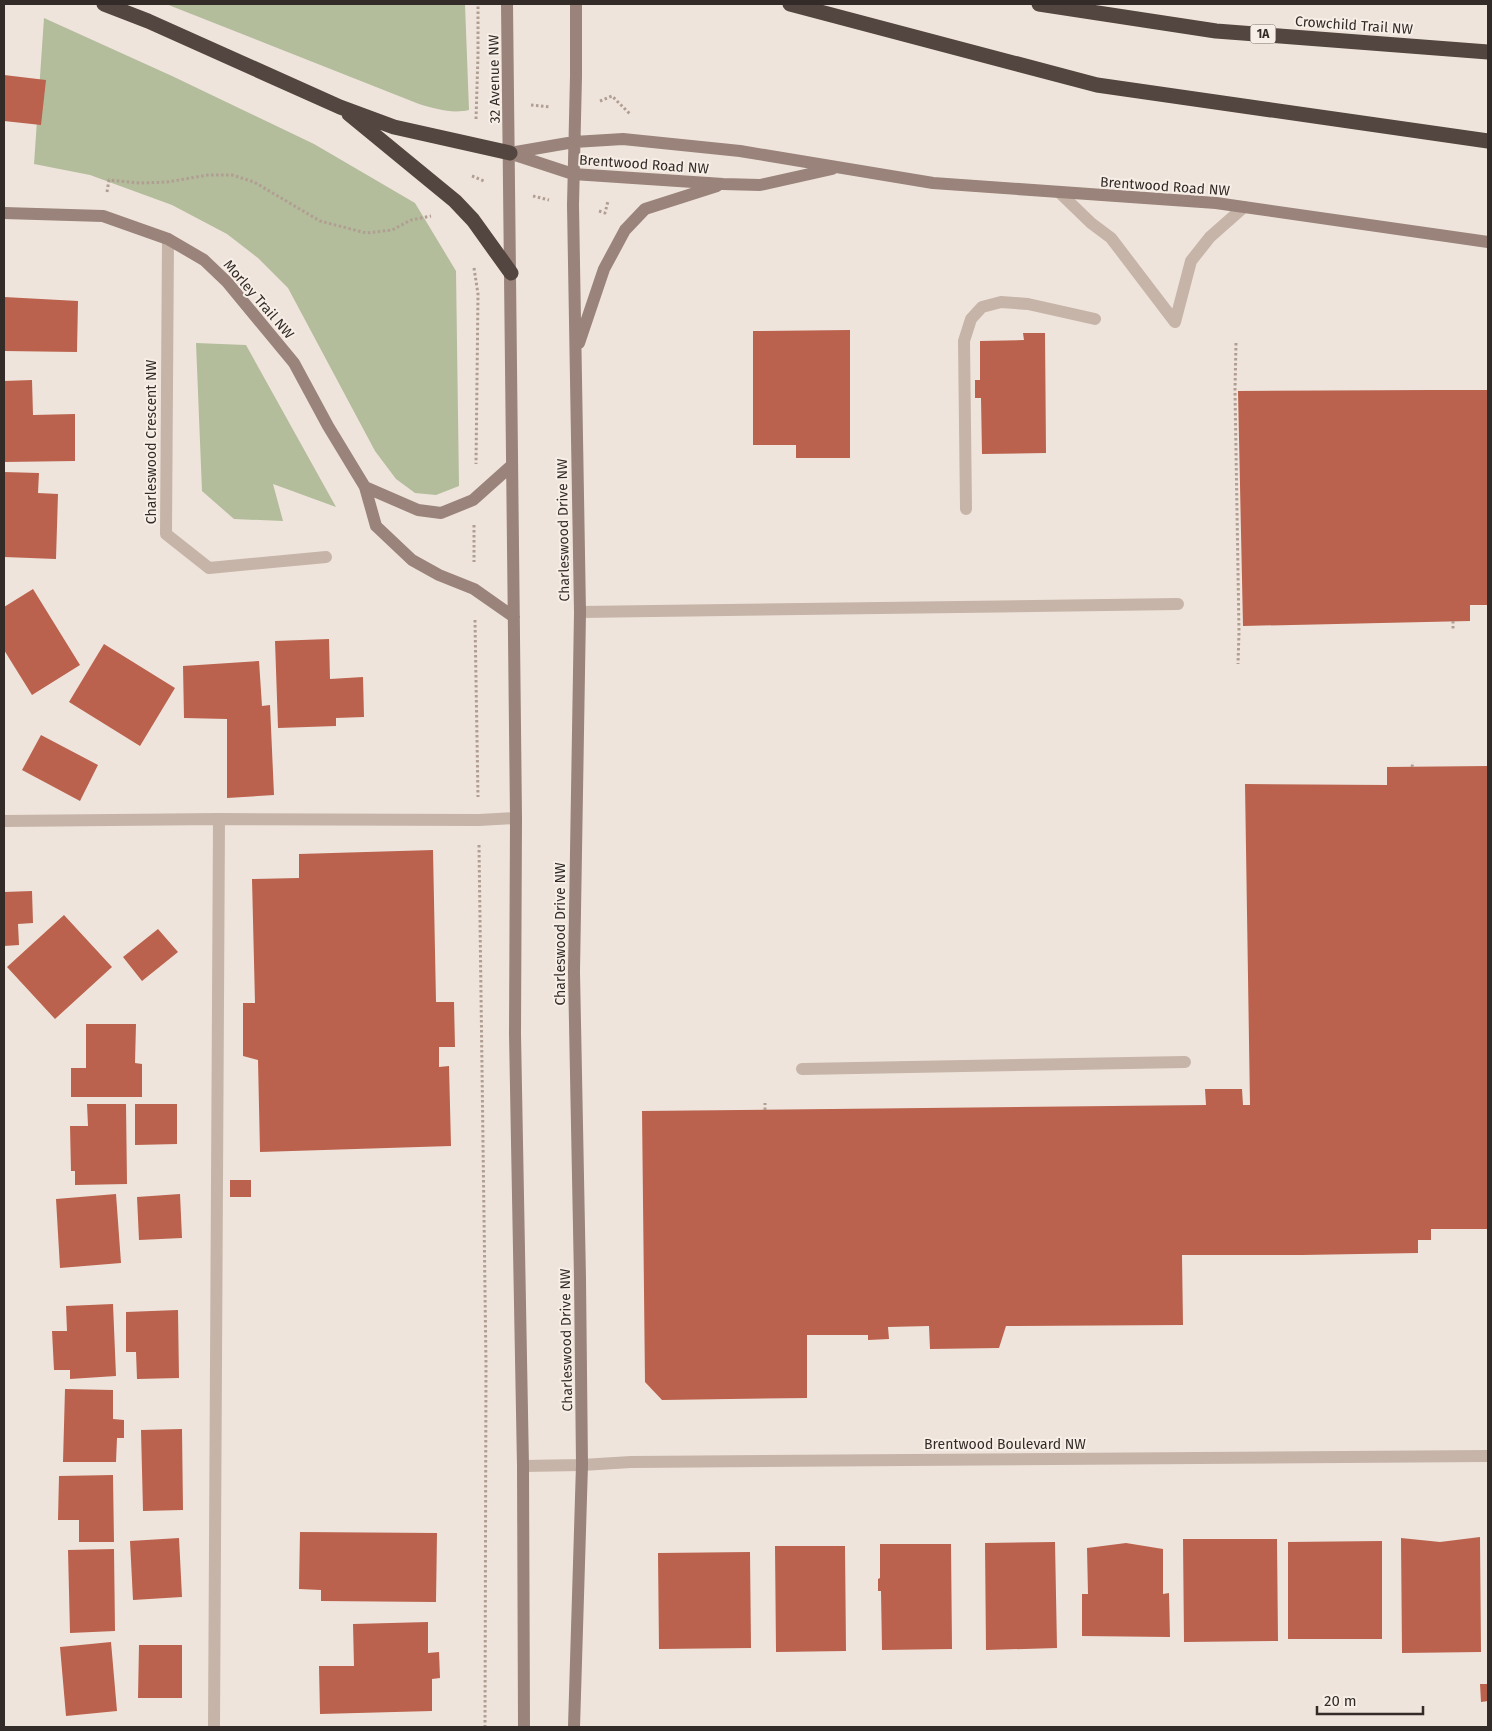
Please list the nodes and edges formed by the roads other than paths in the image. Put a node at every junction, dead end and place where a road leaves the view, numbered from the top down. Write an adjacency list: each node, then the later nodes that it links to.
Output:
1 (104, 4): 7 (highway)
2 (507, 4): 10 (street, 32 Avenue NW)
3 (576, 4): 9 (street)
4 (790, 4): 8 (highway)
5 (1039, 4): 6 (highway, Crowchild Trail NW / 1A)
6 (1488, 52)
7 (340, 107): 10 (highway); 19 (highway)
8 (1488, 141)
9 (574, 142): 10 (street, Brentwood Road NW); 11 (street, Brentwood Road NW); 12 (street, Charleswood Drive NW)
10 (510, 153): 12 (street, Brentwood Road NW); 19 (street)
11 (838, 167): 13 (street, Brentwood Road NW); 14 (street, Brentwood Road NW)
12 (573, 174): 13 (street, Brentwood Road NW); 21 (street, Charleswood Drive NW)
13 (724, 184): 21 (street)
14 (1060, 194): 15 (street, Brentwood Road NW); 15 (street)
15 (1244, 208): 18 (street, Brentwood Road NW)
16 (4, 213): 17 (street, Morley Trail NW)
17 (168, 239): 23 (street, Morley Trail NW); 25 (street, Charleswood Crescent NW)
18 (1488, 242)
19 (511, 273): 22 (street)
20 (1095, 319): 24 (street)
21 (576, 353): 27 (street, Charleswood Drive NW)
22 (512, 466): 23 (street); 28 (street)
23 (365, 487): 28 (street, Morley Trail NW)
24 (966, 509)
25 (326, 557)
26 (1178, 604): 27 (street)
27 (580, 612): 35 (street, Charleswood Drive NW)
28 (514, 617): 29 (street)
29 (516, 818): 30 (street); 36 (street)
30 (219, 819): 31 (street); 37 (street)
31 (4, 821)
32 (1185, 1062): 33 (street)
33 (802, 1069)
34 (1488, 1456): 35 (street, Brentwood Boulevard NW)
35 (582, 1465): 36 (street, Brentwood Boulevard NW); 39 (street, Charleswood Drive NW)
36 (523, 1466): 38 (street)
37 (214, 1727)
38 (524, 1727)
39 (574, 1727)

